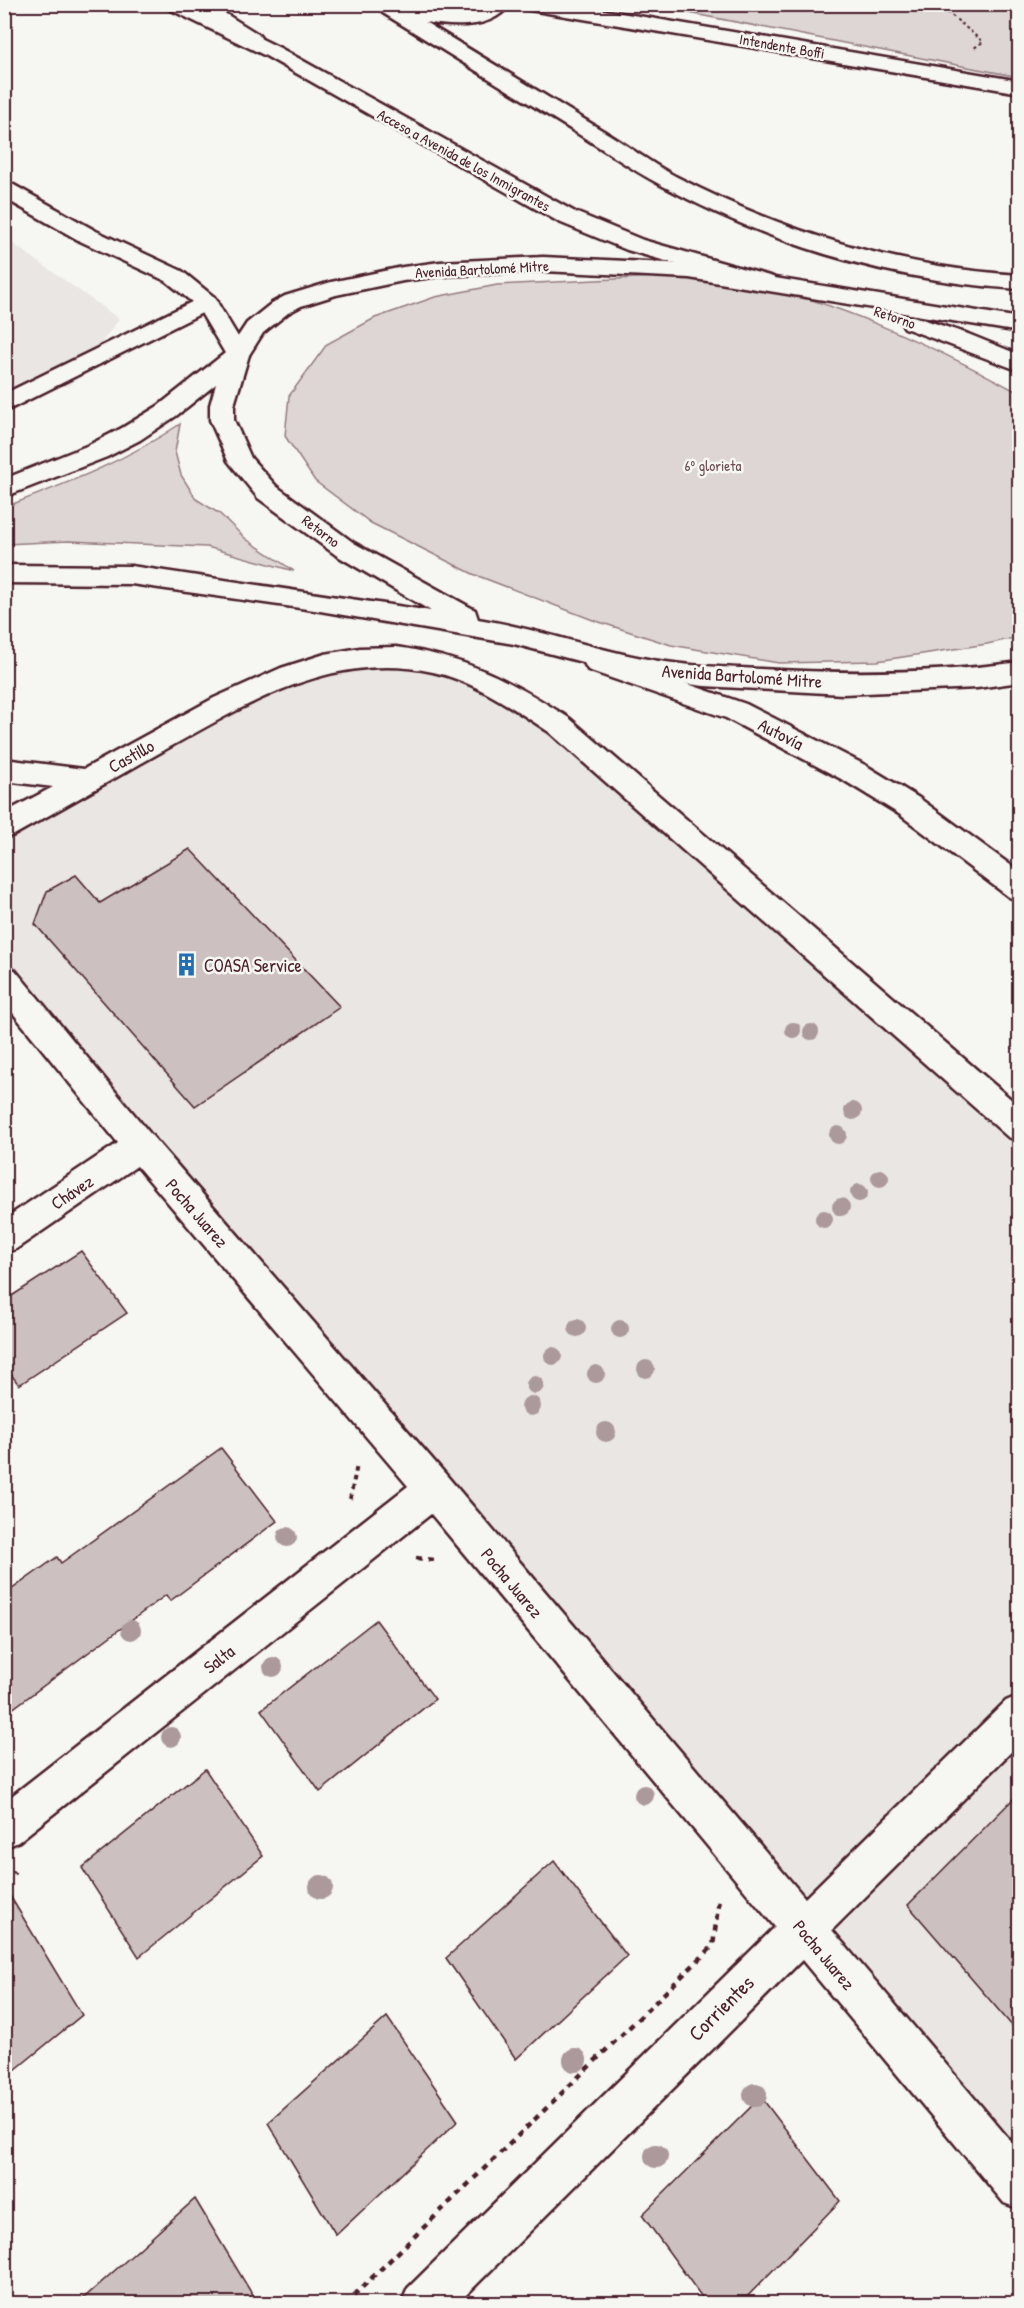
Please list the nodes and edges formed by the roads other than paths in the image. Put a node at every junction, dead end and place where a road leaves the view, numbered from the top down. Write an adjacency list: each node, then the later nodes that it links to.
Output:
1 (174, 4): 6 (street, Acceso a Avenida de los Inmigrantes)
2 (196, 4): 6 (street)
3 (501, 4): 5 (street)
4 (541, 5): 7 (street, Intendente Boffi)
5 (386, 7): 10 (street)
6 (273, 52): 9 (street, Acceso a Avenida de los Inmigrantes)
7 (1020, 87)
8 (4, 189): 11 (street)
9 (767, 282): 12 (street, Avenida Bartolomé Mitre); 13 (street, Avenida Bartolomé Mitre); 14 (street, Retorno)
10 (1020, 282)
11 (206, 302): 13 (street); 15 (street)
12 (1020, 325)
13 (237, 355): 16 (street, Avenida Bartolomé Mitre); 18 (street, Retorno)
14 (1020, 364)
15 (4, 405)
16 (4, 489)
17 (4, 574): 18 (street, Avenida Bartolomé Mitre)
18 (514, 634): 19 (street, Avenida Bartolomé Mitre); 23 (street, Autovía)
19 (1020, 672)
20 (4, 770): 21 (street)
21 (87, 780): 22 (street, Castillo); 25 (street, Castillo)
22 (4, 827)
23 (1020, 889)
24 (4, 979): 26 (street, Pocha Juarez)
25 (1020, 1127)
26 (140, 1146): 27 (street, Chávez); 28 (street, Pocha Juarez)
27 (4, 1238)
28 (434, 1489): 30 (street, Salta); 31 (street, Pocha Juarez)
29 (1020, 1715): 31 (street, Corrientes)
30 (4, 1828)
31 (802, 1928): 32 (street, Pocha Juarez); 33 (street, Corrientes)
32 (1020, 2187)
33 (424, 2304)

